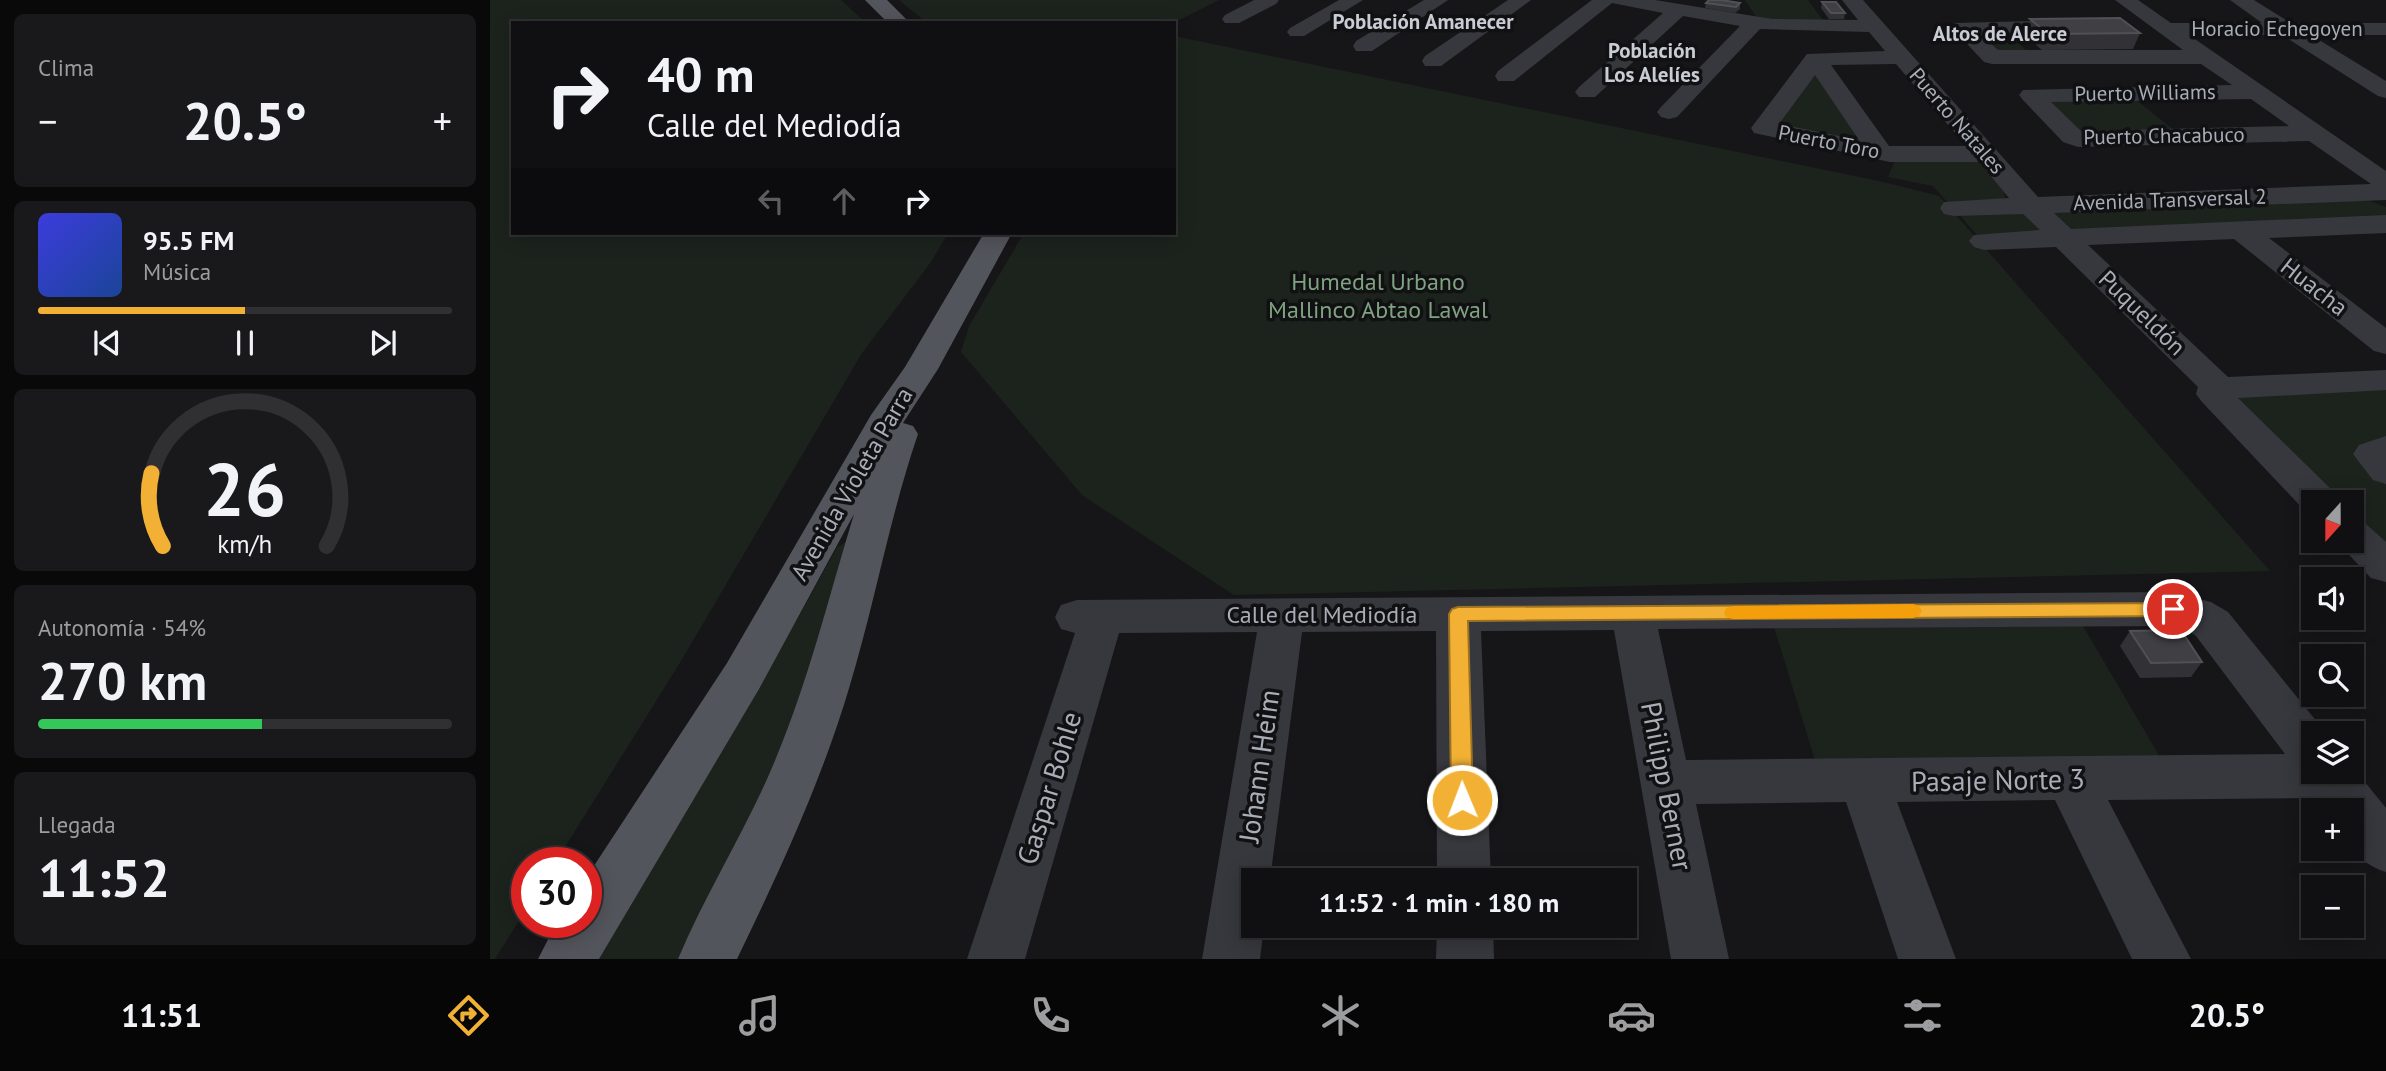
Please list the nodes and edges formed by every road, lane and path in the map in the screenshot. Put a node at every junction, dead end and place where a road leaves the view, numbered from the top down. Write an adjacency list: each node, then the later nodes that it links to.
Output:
1 (874, 0): 15 (main road)
2 (1269, 0): 14 (street)
3 (1353, 0): 23 (street)
4 (1438, 0): 24 (street)
5 (1521, 0): 28 (street)
6 (1604, 0): 29 (street)
7 (1619, 0): 11 (street)
8 (1852, 0): 17 (street, Puerto Natales)
9 (2125, 0): 20 (street)
10 (2240, 0): 22 (street)
11 (1654, 3): 12 (street)
12 (1678, 10): 16 (street); 31 (street)
13 (2358, 12): 21 (street)
14 (1232, 19)
15 (898, 21)
16 (1755, 22): 17 (street); 34 (street)
17 (1874, 26): 25 (street, Puerto Natales)
18 (2097, 26): 26 (street)
19 (2124, 26): 20 (street, Horacio Echegoyen)
20 (2165, 28): 22 (street, Horacio Echegoyen); 26 (street)
21 (2386, 28): 22 (street, Horacio Echegoyen)
22 (2287, 29): 30 (street)
23 (1297, 32)
24 (1364, 46)
25 (1901, 57): 27 (street); 37 (street, Puerto Natales)
26 (2208, 57): 32 (street)
27 (1815, 59): 36 (street); 36 (street, Puerto Toro)
28 (1433, 61)
29 (1506, 76)
30 (2386, 91)
31 (1587, 92)
32 (2259, 92): 33 (street, Puerto Williams); 35 (street)
33 (2031, 95): 35 (street, Puerto Chacabuco)
34 (1669, 112)
35 (2315, 133): 38 (street)
36 (1880, 152): 37 (street, Puerto Toro)
37 (1985, 154): 40 (street, Puerto Natales)
38 (2386, 183)
39 (2386, 192): 40 (street, Avenida Transversal 2)
40 (2030, 205): 41 (street, Avenida Transversal 2); 45 (street, Puerto Natales)
41 (1954, 208)
42 (2386, 224): 43 (street, Avenida Transversal 2)
43 (2242, 230): 45 (street, Avenida Transversal 2); 47 (street, Huacha)
44 (997, 235): 48 (main road)
45 (2065, 238): 46 (street, Avenida Transversal 2); 50 (street, Puqueldón)
46 (1984, 241)
47 (2386, 344)
48 (921, 369): 67 (main road, Avenida Violeta Parra); 68 (main road, Avenida Violeta Parra)
49 (2386, 380): 50 (street)
50 (2219, 388): 51 (street, Puqueldón)
51 (2308, 490)
52 (2364, 546): 53 (street)
53 (2386, 567)
54 (1633, 613): 55 (street, Calle del Mediodía); 58 (street, Calle del Mediodía); 62 (street, Philipp Berner)
55 (1458, 614): 56 (street, Calle del Mediodía); 65 (street)
56 (1282, 615): 57 (street, Calle del Mediodía); 70 (street, Johann Heim)
57 (1089, 617): 69 (street, Gaspar Bohle)
58 (2301, 738)
59 (2301, 769): 60 (street, Pasaje Norte 3)
60 (2070, 779): 61 (street, Pasaje Norte 3); 74 (street)
61 (1864, 781): 62 (street, Pasaje Norte 3); 73 (street)
62 (1666, 782): 72 (street, Philipp Berner)
63 (2336, 784): 64 (street)
64 (2386, 848)
65 (1464, 868)
66 (1465, 938): 71 (street)
67 (567, 959)
68 (707, 959)
69 (996, 959)
70 (1230, 959)
71 (1465, 959)
72 (1700, 959)
73 (1927, 959)
74 (2162, 959)

